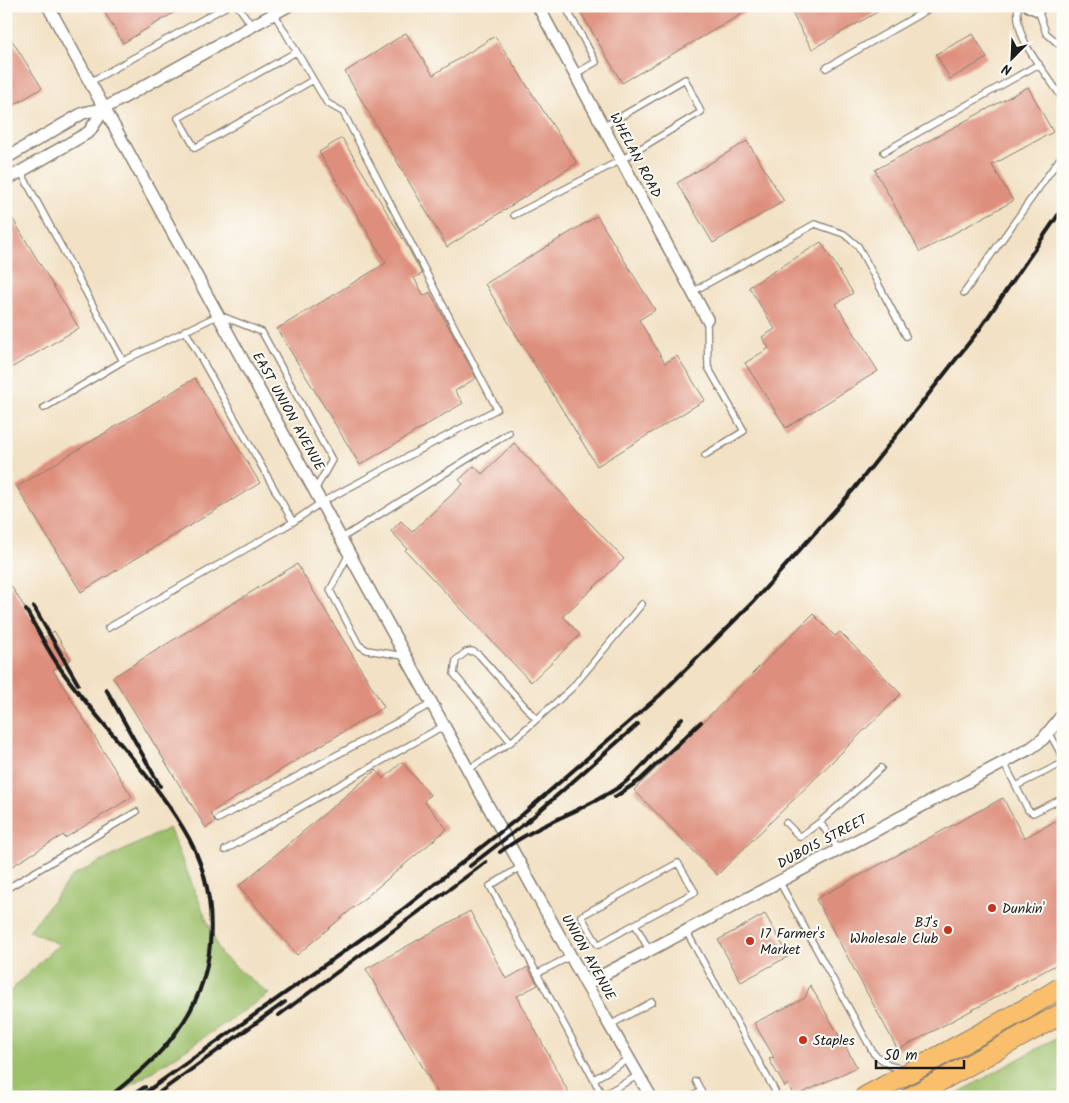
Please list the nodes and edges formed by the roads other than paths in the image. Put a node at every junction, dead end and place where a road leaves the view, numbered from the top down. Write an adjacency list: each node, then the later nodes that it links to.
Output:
1 (48, 6): 18 (street, EAST UNION AVENUE)
2 (227, 6): 18 (lane)
3 (238, 6): 11 (lane)
4 (288, 6): 10 (street)
5 (538, 6): 16 (street, WHELAN ROAD)
6 (565, 6): 16 (lane)
7 (934, 6): 15 (lane)
8 (1018, 6): 14 (lane)
9 (1034, 8): 12 (lane)
10 (274, 15): 11 (street); 13 (lane)
11 (253, 28): 20 (street)
12 (1063, 48)
13 (296, 52): 17 (lane); 17 (lane)
14 (1039, 64): 19 (lane); 22 (lane)
15 (826, 68)
16 (575, 74): 21 (street, WHELAN ROAD)
17 (313, 80): 40 (lane)
18 (90, 82): 20 (street, EAST UNION AVENUE)
19 (1063, 100)
20 (105, 108): 24 (street); 26 (street); 31 (street, EAST UNION AVENUE)
21 (603, 127): 25 (street, WHELAN ROAD); 25 (lane)
22 (884, 152)
23 (1063, 154): 30 (lane)
24 (6, 158)
25 (621, 160): 28 (lane); 29 (street, WHELAN ROAD)
26 (20, 172): 27 (street); 35 (lane)
27 (6, 180)
28 (514, 215)
29 (692, 292): 32 (street, WHELAN ROAD); 34 (lane)
30 (964, 293)
31 (219, 315): 33 (lane); 39 (street, EAST UNION AVENUE); 39 (lane)
32 (707, 319): 38 (lane)
33 (184, 330): 35 (lane); 41 (lane)
34 (906, 336)
35 (123, 361): 36 (lane)
36 (44, 408)
37 (509, 433): 42 (lane)
38 (705, 455)
39 (316, 490): 40 (street, EAST UNION AVENUE)
40 (322, 502): 41 (lane); 42 (street, EAST UNION AVENUE)
41 (293, 522): 45 (lane)
42 (342, 538): 43 (street, EAST UNION AVENUE)
43 (350, 553): 46 (street, EAST UNION AVENUE); 46 (lane)
44 (642, 604): 49 (lane)
45 (108, 628)
46 (407, 656): 47 (street, EAST UNION AVENUE)
47 (433, 703): 50 (street, EAST UNION AVENUE); 61 (lane)
48 (1063, 714): 51 (street, DUBOIS STREET)
49 (536, 719): 52 (lane); 52 (lane)
50 (445, 725): 57 (street, EAST UNION AVENUE); 66 (lane)
51 (1049, 732): 53 (lane); 54 (street, DUBOIS STREET)
52 (511, 742): 57 (lane)
53 (1063, 758)
54 (1004, 763): 58 (lane); 65 (street, DUBOIS STREET)
55 (1063, 763): 58 (lane)
56 (881, 768): 62 (lane)
57 (469, 769): 64 (street, EAST UNION AVENUE)
58 (1016, 786): 59 (lane)
59 (1063, 798)
60 (136, 812): 69 (lane)
61 (218, 819)
62 (820, 822): 63 (lane); 65 (lane)
63 (786, 823)
64 (503, 830): 67 (street, UNION AVENUE)
65 (838, 849): 68 (street, DUBOIS STREET)
66 (225, 850)
67 (522, 865): 73 (street, UNION AVENUE); 74 (lane)
68 (779, 881): 71 (street, DUBOIS STREET); 81 (lane)
69 (6, 888)
70 (636, 924): 70 (lane); 72 (lane)
71 (685, 930): 72 (street, DUBOIS STREET); 85 (lane)
72 (648, 950): 75 (street, DUBOIS STREET)
73 (572, 956): 74 (lane); 75 (street, UNION AVENUE)
74 (538, 973): 83 (lane)
75 (586, 984): 79 (street, UNION AVENUE)
76 (1063, 986): 81 (highway)
77 (652, 1002): 79 (lane)
78 (1063, 1013): 91 (highway)
79 (610, 1025): 80 (street, UNION AVENUE)
80 (629, 1058): 82 (street, UNION AVENUE); 83 (lane)
81 (915, 1070): 90 (highway)
82 (639, 1075): 87 (lane); 88 (street, UNION AVENUE)
83 (594, 1079): 87 (lane)
84 (696, 1081): 86 (lane)
85 (775, 1091)
86 (703, 1094): 89 (lane)
87 (600, 1096)
88 (651, 1097)
89 (692, 1097)
90 (865, 1097)
91 (911, 1097)

